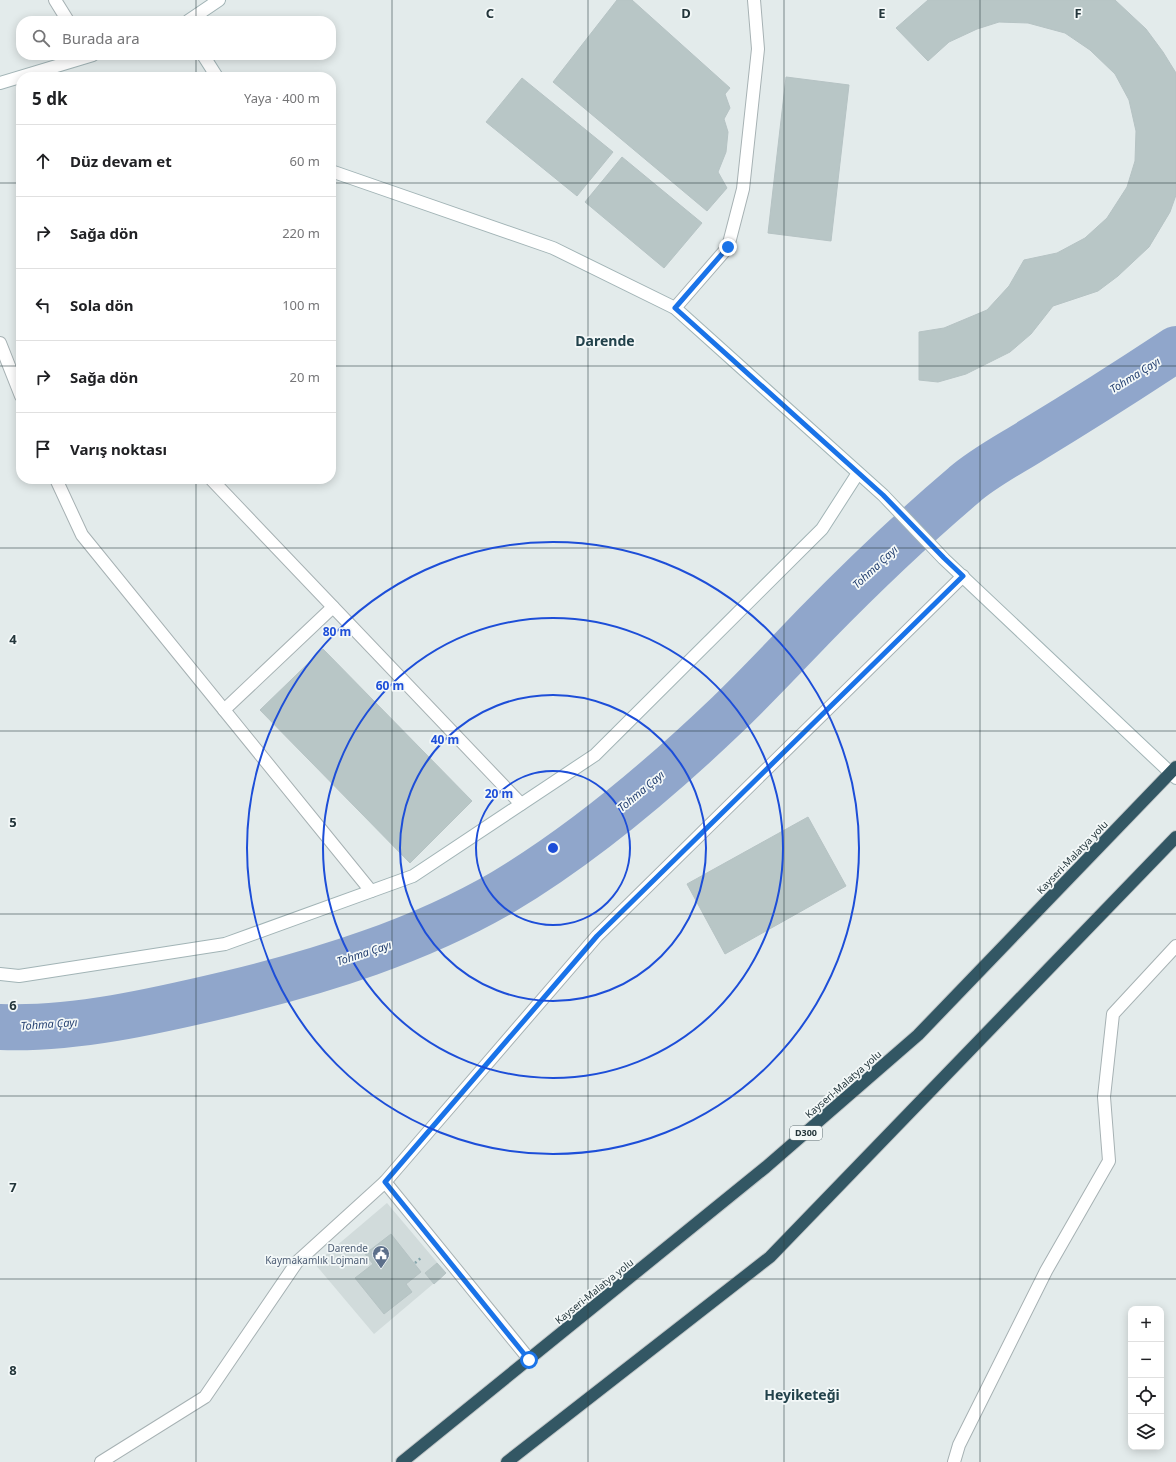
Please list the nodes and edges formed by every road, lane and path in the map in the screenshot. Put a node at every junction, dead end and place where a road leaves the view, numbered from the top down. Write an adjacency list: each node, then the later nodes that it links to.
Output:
1 (55, 0): 4 (street)
2 (219, 0): 5 (street)
3 (754, 0): 13 (street)
4 (65, 16)
5 (195, 16)
6 (74, 60): 8 (street)
7 (206, 60): 9 (street)
8 (35, 72)
9 (214, 72)
10 (16, 78): 11 (street)
11 (0, 83)
12 (336, 173): 13 (street)
13 (675, 308): 16 (street)
14 (0, 343): 15 (street)
15 (16, 383)
16 (858, 473): 19 (street); 23 (street)
17 (58, 484): 21 (street)
18 (216, 484): 20 (street)
19 (963, 576): 22 (street); 28 (street)
20 (333, 607): 21 (street); 23 (street)
21 (224, 710): 25 (street)
22 (1174, 773): 29 (highway, Kayseri-Malatya yolu / D300)
23 (521, 804): 25 (street)
24 (1176, 837): 32 (highway)
25 (371, 891): 27 (street)
26 (1176, 947): 33 (street)
27 (0, 974)
28 (385, 1182): 29 (street); 30 (street)
29 (529, 1360): 31 (highway, Kayseri-Malatya yolu / D300)
30 (101, 1462)
31 (402, 1462)
32 (507, 1462)
33 (954, 1462)

